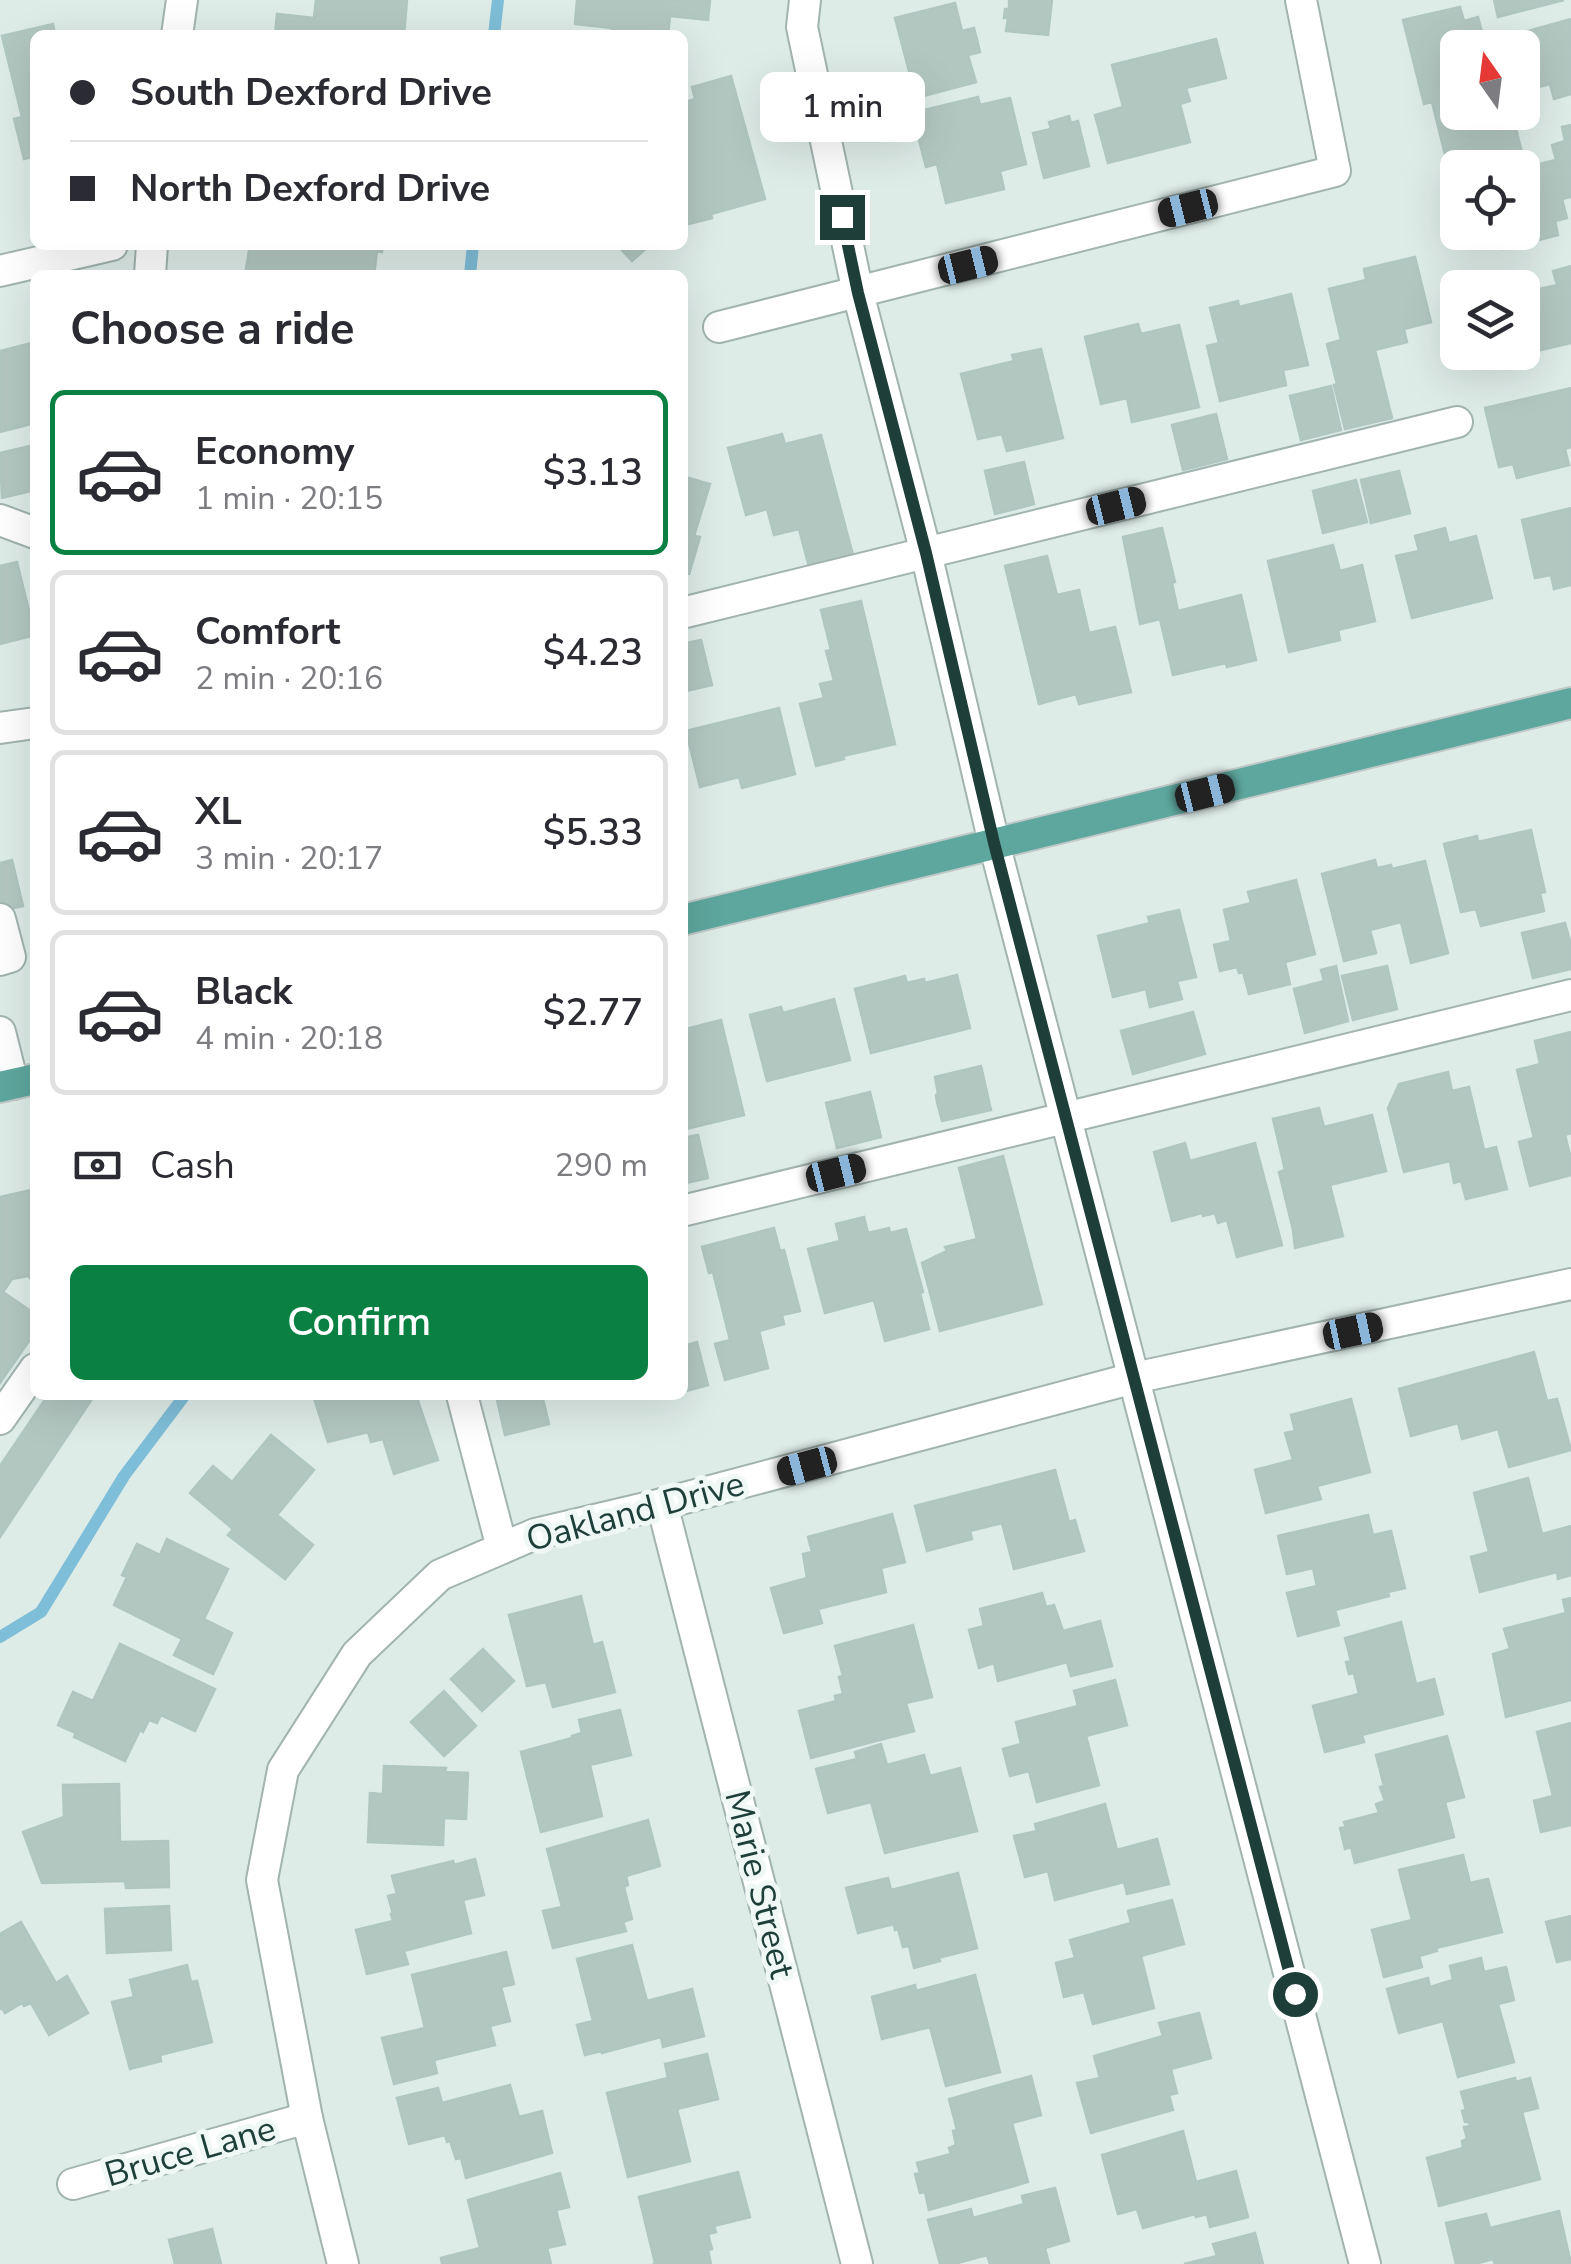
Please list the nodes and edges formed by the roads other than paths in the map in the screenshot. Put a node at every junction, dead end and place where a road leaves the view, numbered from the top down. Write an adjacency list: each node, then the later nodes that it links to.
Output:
1 (182, 0): 4 (street)
2 (804, 0): 7 (street)
3 (1301, 0): 7 (street)
4 (179, 30)
5 (90, 250): 6 (street)
6 (0, 271)
7 (858, 293): 8 (street); 12 (street)
8 (719, 327)
9 (1457, 422): 12 (street)
10 (0, 520): 11 (street)
11 (30, 531)
12 (926, 553): 13 (street); 17 (street)
13 (688, 612)
14 (1571, 703): 17 (main road)
15 (30, 724): 16 (street)
16 (0, 728)
17 (994, 843): 19 (main road); 24 (street)
18 (0, 919): 20 (street)
19 (688, 919)
20 (0, 960)
21 (1571, 995): 24 (street)
22 (0, 1032): 23 (street)
23 (16, 1083)
24 (1066, 1117): 25 (street); 28 (street)
25 (688, 1209)
26 (1571, 1284): 28 (street, Oakland Drive)
27 (30, 1377): 30 (street)
28 (1134, 1378): 31 (street, Oakland Drive); 37 (street)
29 (463, 1400): 32 (street)
30 (0, 1419)
31 (662, 1504): 32 (street, Oakland Drive); 36 (street, Marie Street)
32 (502, 1548): 33 (street, Oakland Drive)
33 (307, 2118): 34 (street, Bruce Lane); 35 (street, Oakland Drive)
34 (73, 2184)
35 (343, 2264)
36 (858, 2264)
37 (1365, 2264)

